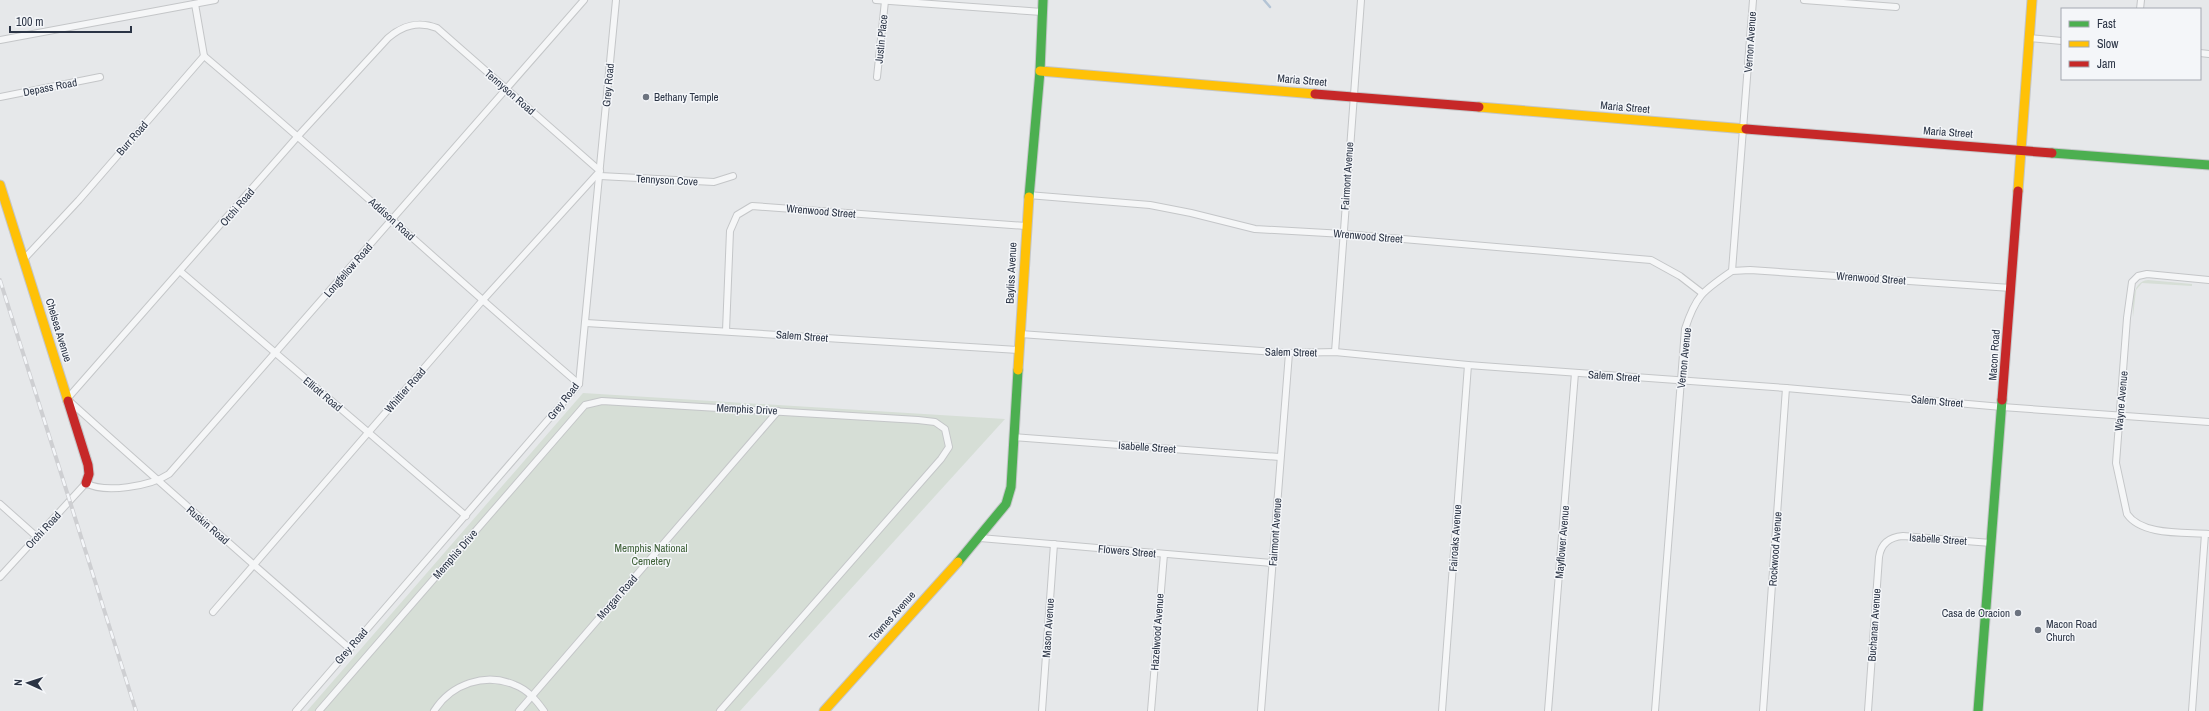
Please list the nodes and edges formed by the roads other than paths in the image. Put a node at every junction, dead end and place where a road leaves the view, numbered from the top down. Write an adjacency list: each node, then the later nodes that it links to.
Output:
1 (216, 0): 11 (street)
2 (584, 0): 22 (street, Longfellow Road)
3 (616, 0): 29 (street, Grey Road)
4 (876, 0): 10 (street)
5 (1043, 0): 13 (street, Bayliss Avenue)
6 (1361, 0): 23 (street, Fairmont Avenue)
7 (1753, 0): 25 (street, Vernon Avenue)
8 (1804, 0): 12 (street)
9 (2032, 0): 15 (street, Macon Road)
10 (885, 1): 13 (street); 21 (street, Justin Place)
11 (195, 4): 16 (street); 18 (street)
12 (1896, 7)
13 (1042, 12): 19 (street, Bayliss Avenue)
14 (414, 24): 22 (street, Tennyson Road); 26 (street, Orchi Road)
15 (2029, 38): 17 (street); 27 (street, Macon Road)
16 (0, 40)
17 (2061, 41)
18 (204, 56): 26 (street, Addison Road); 36 (street, Burr Road)
19 (1040, 71): 23 (street, Maria Street); 32 (street, Bayliss Avenue)
20 (100, 77): 24 (street, Depass Road)
21 (877, 77)
22 (507, 90): 29 (street, Tennyson Road); 33 (street, Longfellow Road)
23 (1352, 96): 25 (street, Maria Street); 35 (street, Fairmont Avenue)
24 (0, 97)
25 (1743, 129): 27 (street, Maria Street); 37 (street, Vernon Avenue)
26 (298, 136): 33 (street, Addison Road); 38 (street, Orchi Road)
27 (2021, 149): 28 (street, Maria Street); 40 (street, Macon Road)
28 (2209, 165)
29 (600, 174): 30 (street, Tennyson Cove); 42 (street, Whittier Road); 43 (street, Grey Road)
30 (733, 176)
31 (0, 185): 36 (street, Chelsea Avenue)
32 (1028, 195): 34 (street, Bayliss Avenue); 35 (street, Wrenwood Street)
33 (393, 220): 42 (street, Addison Road); 48 (street, Longfellow Road)
34 (1026, 226): 44 (street, Wrenwood Street); 45 (street, Bayliss Avenue)
35 (1344, 234): 41 (street, Wrenwood Street); 47 (street, Fairmont Avenue)
36 (24, 259): 55 (street, Chelsea Avenue)
37 (1732, 271): 40 (street, Wrenwood Street); 41 (street, Vernon Avenue)
38 (181, 272): 48 (street, Elliott Road); 55 (street, Orchi Road)
39 (2209, 280): 58 (street, Wayne Avenue)
40 (2011, 288): 56 (street, Macon Road)
41 (1702, 293): 52 (street, Vernon Avenue)
42 (482, 301): 53 (street, Addison Road); 60 (street, Whittier Road)
43 (586, 323): 44 (street, Salem Street); 53 (street, Grey Road)
44 (726, 331): 46 (street, Salem Street)
45 (1020, 334): 46 (street, Bayliss Avenue); 49 (street, Salem Street)
46 (1019, 350): 61 (street, Bayliss Avenue)
47 (1335, 352): 49 (street, Salem Street); 50 (street, Salem Street)
48 (275, 353): 60 (street, Elliott Road); 63 (street, Longfellow Road)
49 (1289, 353): 62 (street, Fairmont Avenue)
50 (1468, 365): 51 (street, Salem Street); 90 (street, Fairoaks Avenue)
51 (1575, 373): 52 (street, Salem Street); 91 (street, Mayflower Avenue)
52 (1681, 380): 54 (street, Salem Street); 92 (street, Vernon Avenue)
53 (579, 384): 66 (street, Grey Road)
54 (1786, 388): 56 (street, Salem Street); 93 (street, Rockwood Avenue)
55 (68, 399): 63 (street, Ruskin Road); 64 (street, Chelsea Avenue)
56 (2002, 407): 58 (street, Salem Street); 71 (street, Macon Road)
57 (778, 411): 79 (street, Morgan Road); 81 (street, Memphis Drive); 85 (street, Memphis Drive)
58 (2120, 416): 59 (street, Salem Street); 67 (street, Wayne Avenue)
59 (2209, 422)
60 (368, 432): 66 (street, Elliott Road); 75 (street, Whittier Road)
61 (1014, 437): 62 (street, Isabelle Street); 69 (street, Bayliss Avenue)
62 (1280, 457): 74 (street, Fairmont Avenue)
63 (158, 481): 64 (street); 75 (street, Ruskin Road)
64 (86, 483): 68 (street, Orchi Road)
65 (0, 504): 68 (street)
66 (466, 516): 78 (street, Grey Road)
67 (2207, 534): 96 (street)
68 (37, 537): 76 (street, Orchi Road)
69 (980, 538): 72 (street, Flowers Street); 86 (street, Townes Avenue)
70 (1886, 541): 71 (street, Isabelle Street); 94 (street, Buchanan Avenue)
71 (1991, 542): 95 (street, Macon Road)
72 (1054, 544): 73 (street, Flowers Street); 87 (street, Mason Avenue)
73 (1164, 554): 74 (street, Flowers Street); 88 (street, Hazelwood Avenue)
74 (1273, 563): 89 (street, Fairmont Avenue)
75 (254, 565): 77 (street, Whittier Road); 78 (street, Ruskin Road)
76 (0, 577)
77 (212, 612)
78 (350, 648): 80 (street, Grey Road)
79 (532, 696): 82 (street); 83 (street, Morgan Road); 84 (street)
80 (296, 711)
81 (319, 711)
82 (434, 711)
83 (519, 711)
84 (544, 711)
85 (720, 711)
86 (824, 711)
87 (1042, 711)
88 (1151, 711)
89 (1261, 711)
90 (1442, 711)
91 (1548, 711)
92 (1655, 711)
93 (1763, 711)
94 (1868, 711)
95 (1978, 711)
96 (2192, 711)

